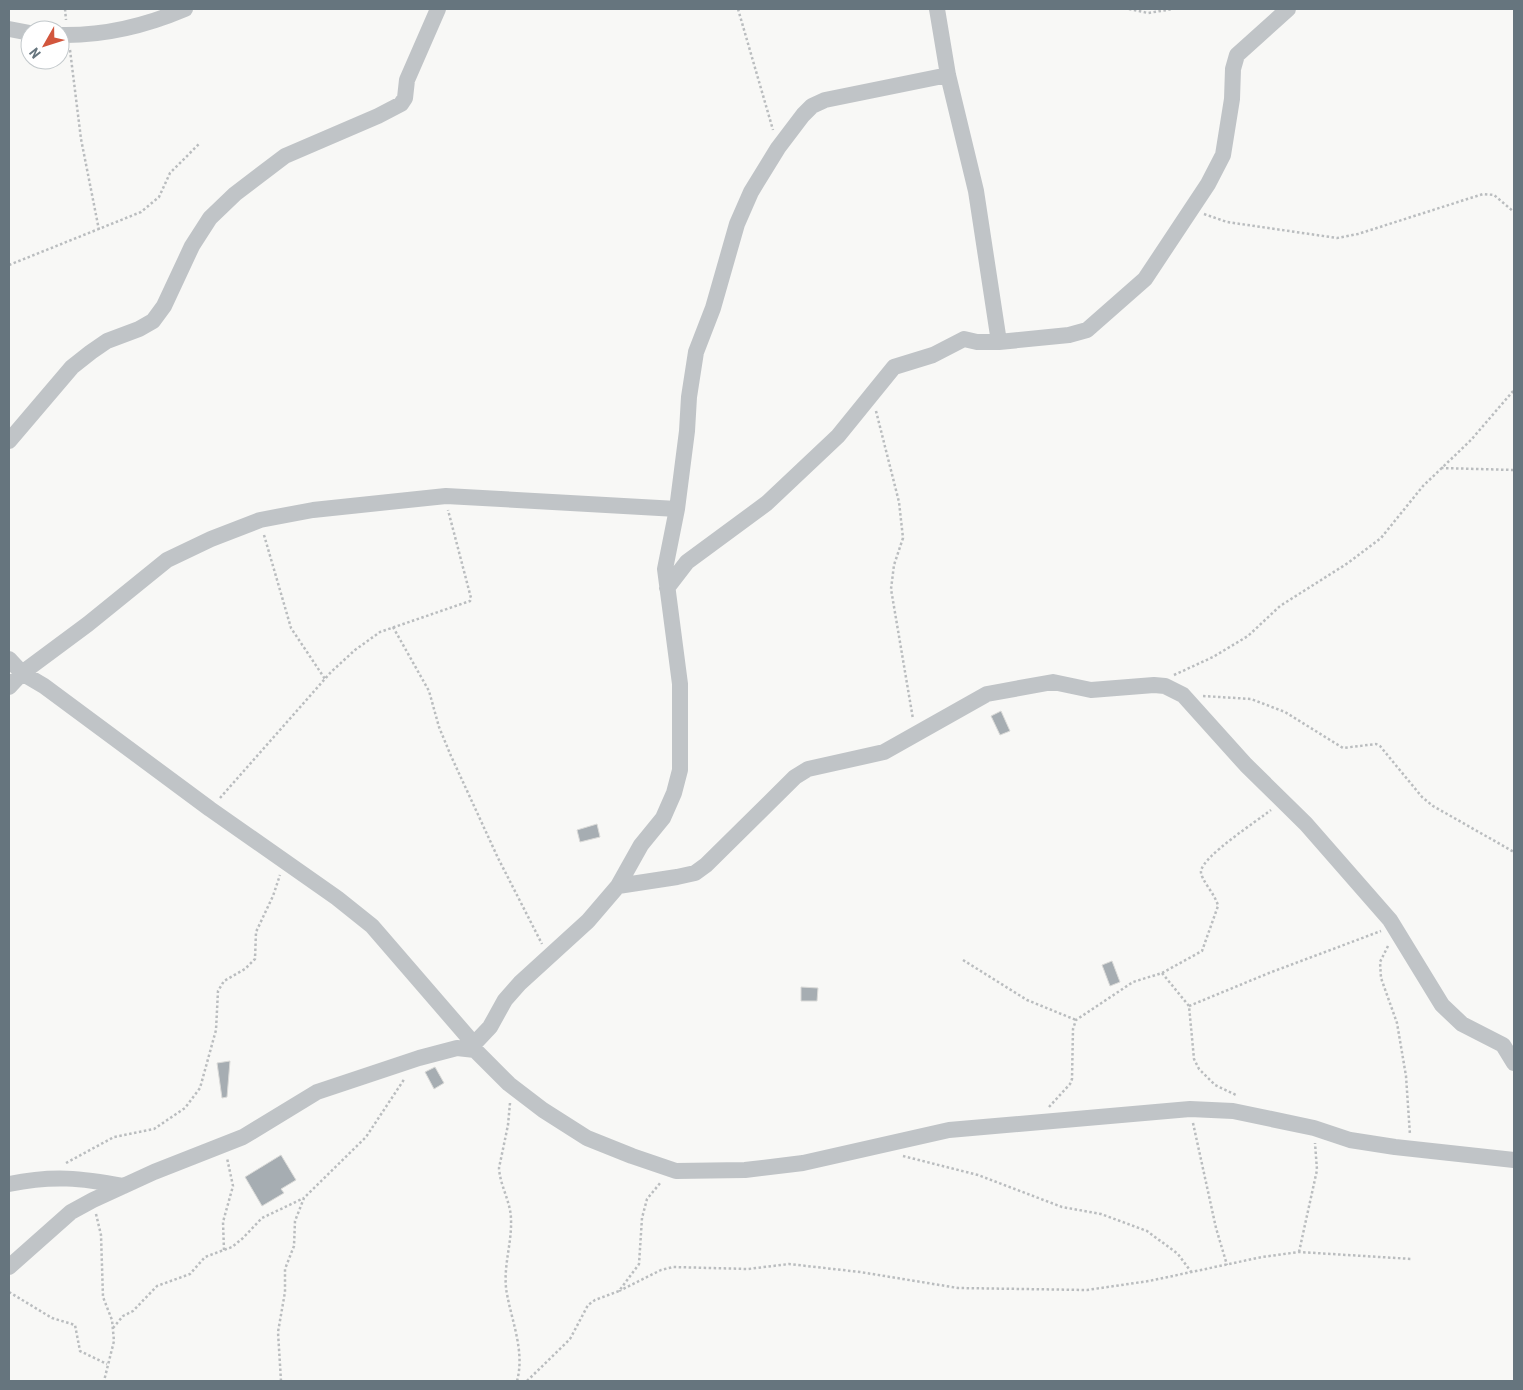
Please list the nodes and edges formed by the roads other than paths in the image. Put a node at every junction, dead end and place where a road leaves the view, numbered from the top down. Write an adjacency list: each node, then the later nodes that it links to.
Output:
1 (185, 9): 5 (street)
2 (438, 9): 8 (street)
3 (937, 9): 6 (street)
4 (1288, 9): 7 (street)
5 (70, 35)
6 (948, 75): 7 (street); 9 (street)
7 (999, 342): 10 (street)
8 (9, 441)
9 (677, 509): 10 (street); 12 (street)
10 (666, 588): 14 (street)
11 (9, 659): 12 (street)
12 (22, 673): 13 (street); 15 (street)
13 (9, 687)
14 (618, 886): 15 (street); 16 (street)
15 (474, 1047): 17 (street); 19 (street)
16 (1514, 1063)
17 (1514, 1160)
18 (9, 1184): 19 (street)
19 (124, 1186): 20 (street)
20 (9, 1267)

